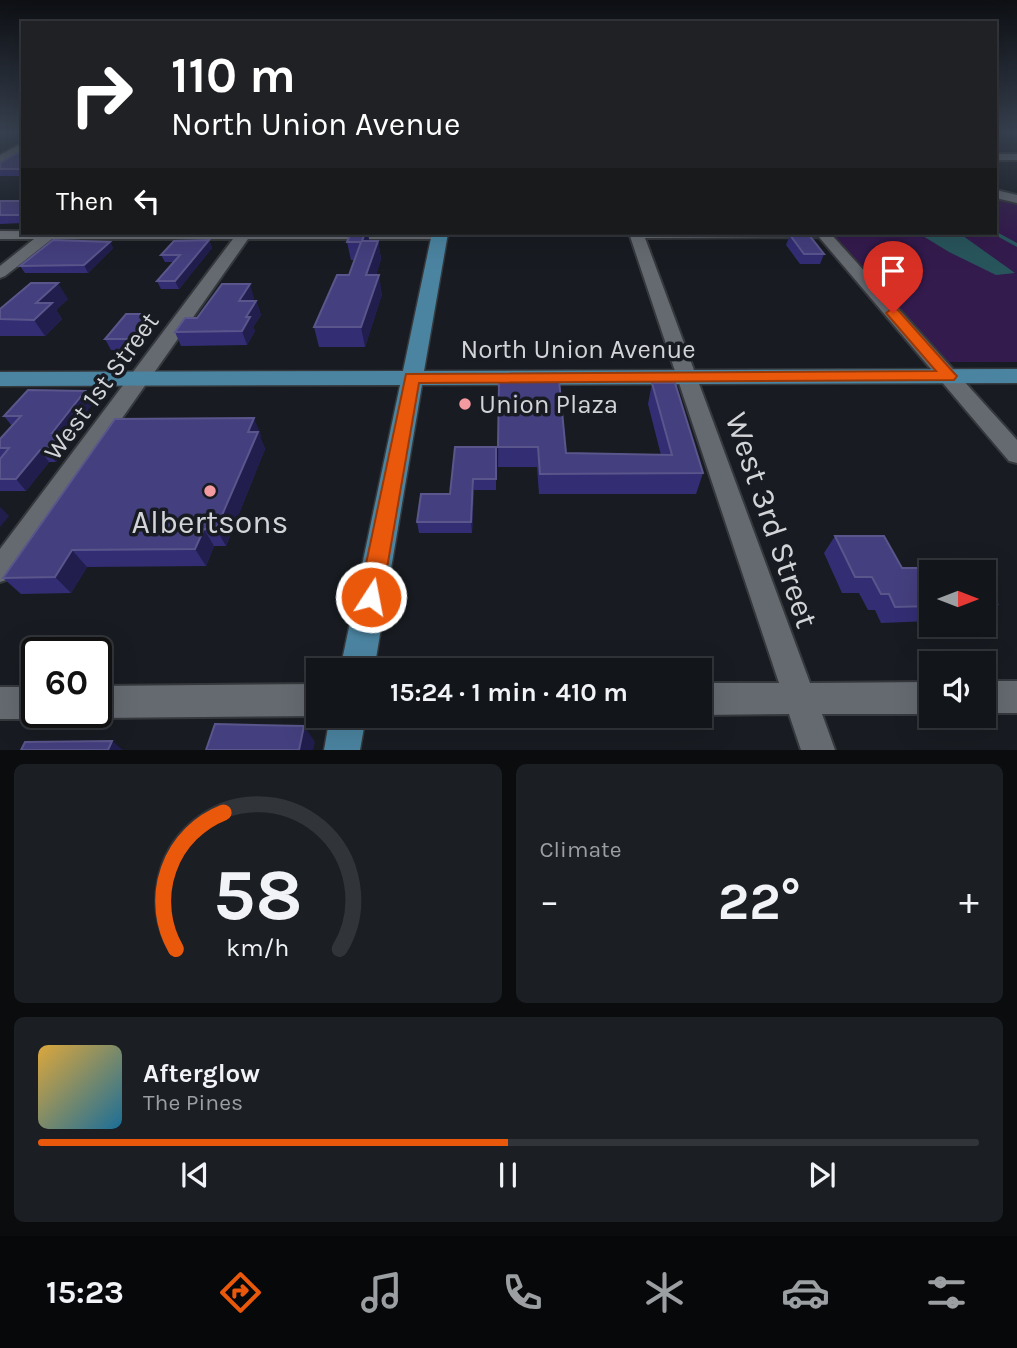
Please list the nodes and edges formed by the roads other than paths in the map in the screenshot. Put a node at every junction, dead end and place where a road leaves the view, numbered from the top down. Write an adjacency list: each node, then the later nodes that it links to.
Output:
1 (997, 194): 2 (street)
2 (1017, 199)
3 (0, 235): 4 (street)
4 (21, 235)
5 (49, 235): 10 (street)
6 (243, 235): 14 (street, West 1st Street)
7 (440, 235): 15 (main road)
8 (637, 235): 13 (street, West 3rd Street)
9 (825, 235): 11 (street)
10 (0, 273)
11 (949, 376): 12 (main road, North Union Avenue); 13 (main road, North Union Avenue); 17 (street)
12 (1017, 376)
13 (687, 377): 15 (main road, North Union Avenue); 24 (street, West 3rd Street)
14 (139, 378): 15 (main road, North Union Avenue); 16 (main road, North Union Avenue); 18 (street, West 1st Street)
15 (412, 378): 19 (main road)
16 (0, 379)
17 (1017, 455)
18 (0, 570)
19 (359, 658)
20 (996, 697): 21 (street)
21 (1017, 697)
22 (919, 698): 24 (street)
23 (712, 699): 24 (street)
24 (800, 699): 31 (street, West 3rd Street)
25 (306, 700): 26 (street)
26 (112, 702)
27 (0, 703): 28 (street)
28 (21, 703)
29 (346, 728): 30 (main road)
30 (342, 750)
31 (818, 750)

